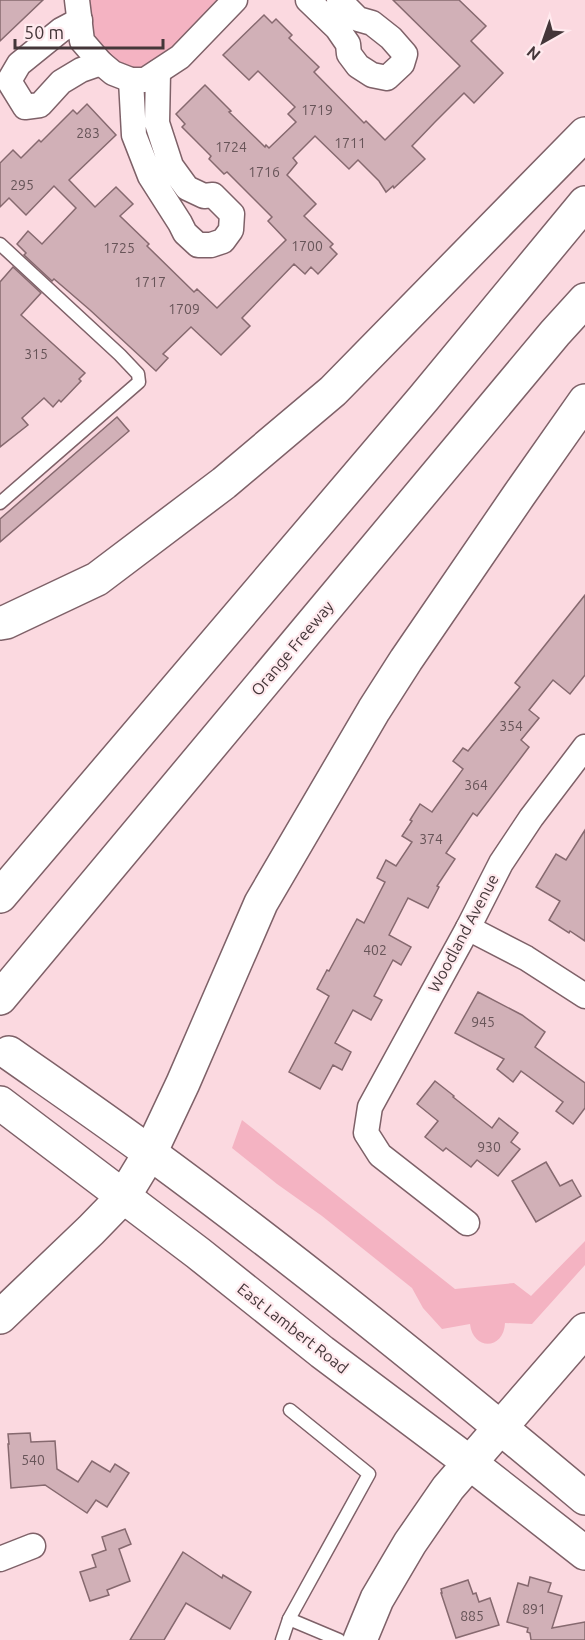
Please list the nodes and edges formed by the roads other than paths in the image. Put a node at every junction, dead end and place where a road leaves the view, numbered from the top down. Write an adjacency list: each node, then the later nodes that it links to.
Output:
1 (235, 0): 8 (street)
2 (308, 0): 6 (street)
3 (339, 0): 5 (street)
4 (78, 10): 7 (street); 7 (street)
5 (372, 23): 6 (street); 6 (street)
6 (348, 44)
7 (101, 63): 9 (street)
8 (158, 72): 9 (street); 11 (street)
9 (130, 80): 13 (street)
10 (585, 134): 18 (main road)
11 (204, 196): 13 (street); 13 (street)
12 (585, 203): 20 (main road)
13 (180, 223)
14 (0, 244): 17 (lane)
15 (585, 300): 22 (main road, Orange Freeway)
16 (585, 402): 26 (main road)
17 (0, 503)
18 (0, 623)
19 (585, 747): 21 (street, Woodland Avenue)
20 (0, 896)
21 (468, 928): 23 (street); 28 (street, Woodland Avenue)
22 (5, 992)
23 (585, 996)
24 (9, 1053): 26 (main road)
25 (0, 1103): 27 (main road, East Lambert Road)
26 (150, 1153): 27 (main road); 32 (main road)
27 (124, 1196): 29 (main road); 33 (main road, East Lambert Road)
28 (467, 1223)
29 (0, 1317)
30 (585, 1330): 32 (main road)
31 (290, 1410): 38 (lane)
32 (500, 1427): 33 (main road); 34 (main road)
33 (470, 1463): 36 (main road, East Lambert Road); 41 (main road)
34 (585, 1498)
35 (33, 1546): 37 (street)
36 (585, 1553)
37 (0, 1559)
38 (290, 1618): 39 (lane); 40 (lane)
39 (282, 1640)
40 (339, 1640)
41 (360, 1640)

